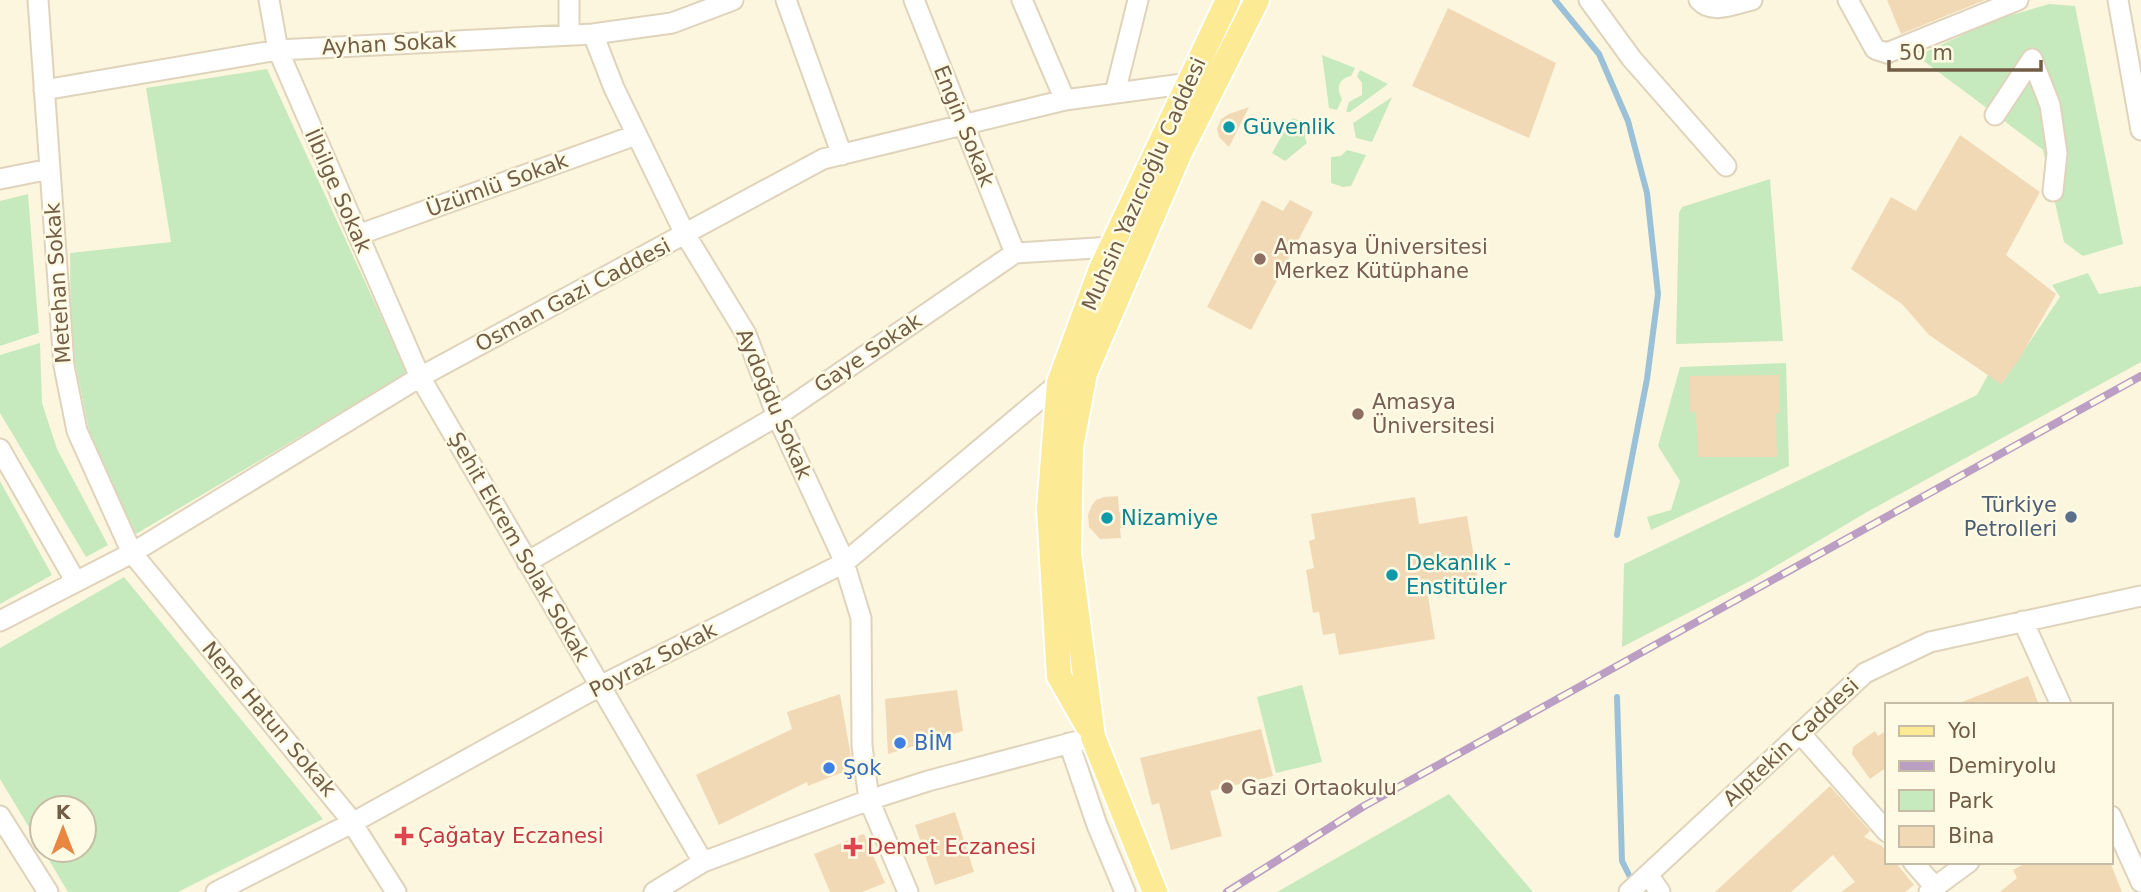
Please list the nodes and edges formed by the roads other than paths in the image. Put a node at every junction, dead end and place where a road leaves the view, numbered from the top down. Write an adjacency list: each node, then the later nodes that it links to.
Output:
1 (38, 0): 21 (street, Metehan Sokak)
2 (269, 0): 19 (street, İlbilge Sokak)
3 (569, 0): 18 (street)
4 (733, 0): 17 (street, Ayhan Sokak)
5 (786, 0): 28 (street)
6 (914, 0): 25 (street, Engin Sokak)
7 (1021, 0): 23 (street)
8 (1138, 0): 22 (street)
9 (1228, 0): 20 (main road, Muhsin Yazıcıoğlu Caddesi)
10 (1257, 0): 51 (main road, Muhsin Yazıcıoğlu Caddesi)
11 (1589, 0): 29 (street)
12 (1699, 0): 13 (street)
13 (1752, 0)
14 (1848, 0): 15 (street)
15 (2018, 0)
16 (2118, 0): 26 (street)
17 (593, 34): 18 (street, Ayhan Sokak); 27 (street, Aydoğdu Sokak)
18 (569, 35): 19 (street, Ayhan Sokak)
19 (278, 50): 21 (street, Ayhan Sokak); 34 (street, İlbilge Sokak)
20 (1190, 83): 22 (street, Osman Gazi Caddesi); 35 (main road, Muhsin Yazıcıoğlu Caddesi)
21 (44, 90): 30 (street, Metehan Sokak)
22 (1115, 93): 23 (street, Osman Gazi Caddesi)
23 (1065, 100): 25 (street, Osman Gazi Caddesi)
24 (1995, 115): 32 (street)
25 (964, 124): 28 (street, Osman Gazi Caddesi); 36 (street, Engin Sokak)
26 (2141, 130)
27 (636, 135): 33 (street, Aydoğdu Sokak); 34 (street, Üzümlü Sokak)
28 (842, 155): 33 (street, Osman Gazi Caddesi)
29 (1726, 166)
30 (50, 169): 31 (street); 41 (street, Metehan Sokak)
31 (0, 179)
32 (2053, 191)
33 (685, 234): 37 (street, Osman Gazi Caddesi); 39 (street, Aydoğdu Sokak)
34 (358, 235): 37 (street, İlbilge Sokak)
35 (1112, 247): 36 (street); 38 (main road, Muhsin Yazıcıoğlu Caddesi)
36 (1015, 253): 39 (street, Gaye Sokak)
37 (420, 377): 41 (street, Osman Gazi Caddesi); 42 (street, Şehit Ekrem Solak Sokak)
38 (1059, 383): 43 (street, Poyraz Sokak); 51 (main road, Muhsin Yazıcıoğlu Caddesi)
39 (776, 416): 42 (street, Gaye Sokak); 43 (street, Aydoğdu Sokak)
40 (0, 449): 44 (street)
41 (132, 553): 44 (street, Osman Gazi Caddesi); 56 (street, Nene Hatun Sokak)
42 (527, 562): 48 (street, Şehit Ekrem Solak Sokak)
43 (844, 563): 48 (street, Poyraz Sokak); 53 (street, Aydoğdu Sokak)
44 (76, 582): 46 (street, Osman Gazi Caddesi)
45 (2141, 596): 47 (street, Alptekin Caddesi)
46 (0, 621)
47 (2023, 621): 49 (street); 50 (street, Alptekin Caddesi)
48 (600, 686): 56 (street, Poyraz Sokak); 59 (street, Şehit Ekrem Solak Sokak)
49 (2060, 703)
50 (1800, 733): 57 (street); 63 (street, Alptekin Caddesi)
51 (1093, 737): 52 (street); 71 (main road, Muhsin Yazıcıoğlu Caddesi)
52 (1069, 743): 53 (street); 70 (street)
53 (869, 800): 59 (street); 69 (street, Aydoğdu Sokak)
54 (0, 816): 65 (street)
55 (2113, 818): 58 (street)
56 (352, 823): 66 (street, Poyraz Sokak); 67 (street, Nene Hatun Sokak)
57 (1885, 830)
58 (2133, 843): 62 (street)
59 (703, 862): 68 (street)
60 (1914, 864): 64 (street)
61 (1966, 864): 64 (street)
62 (2141, 882)
63 (1654, 884): 72 (street, Alptekin Caddesi)
64 (1932, 890)
65 (48, 892)
66 (216, 892)
67 (396, 892)
68 (654, 892)
69 (908, 892)
70 (1125, 892)
71 (1155, 892)
72 (1629, 892)

